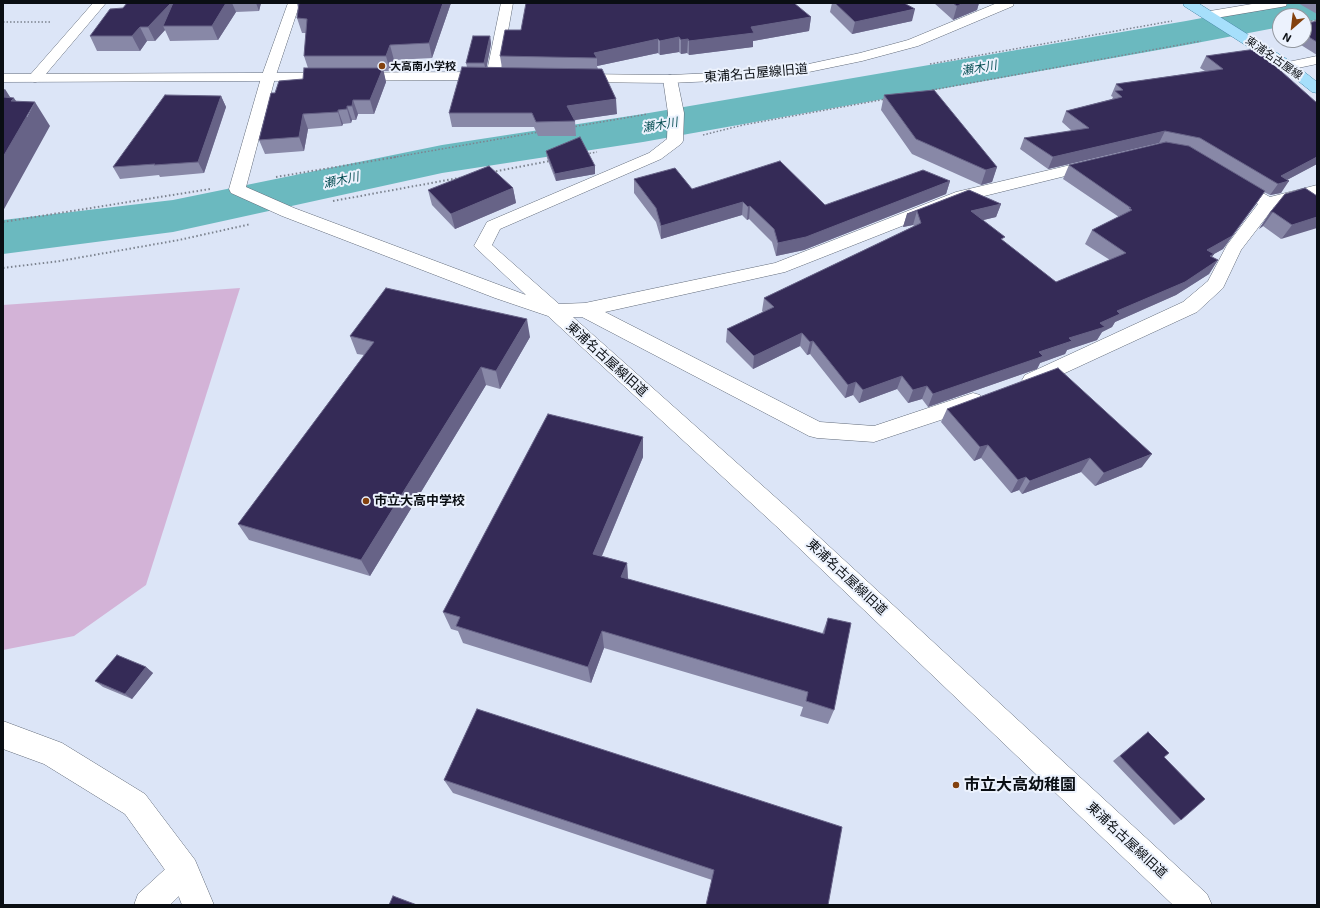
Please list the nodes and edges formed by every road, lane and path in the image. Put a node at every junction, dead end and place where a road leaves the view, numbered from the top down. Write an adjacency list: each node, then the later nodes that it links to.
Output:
1 (100, 3): 9 (street)
2 (294, 3): 19 (street)
3 (507, 3): 14 (street)
4 (1008, 3): 20 (street, 東浦名古屋線旧道)
5 (1189, 3): 7 (main road, 東浦名古屋線)
6 (1281, 3): 7 (street)
7 (1211, 16): 10 (main road, 東浦名古屋線); 12 (path)
8 (3, 22): 9 (path)
9 (84, 22): 18 (street)
10 (1237, 33): 13 (main road, 東浦名古屋線); 22 (path)
11 (1317, 60): 13 (street)
12 (928, 65)
13 (1288, 66): 21 (main road, 東浦名古屋線)
14 (492, 76): 15 (street); 19 (street)
15 (508, 76)
16 (562, 77): 20 (street, 東浦名古屋線旧道)
17 (3, 78): 18 (street)
18 (35, 78): 19 (street)
19 (268, 78): 35 (street)
20 (670, 80): 24 (street)
21 (1317, 89)
22 (929, 91)
23 (890, 98): 27 (path)
24 (676, 111): 25 (path); 27 (street)
25 (566, 128)
26 (543, 132): 35 (path)
27 (675, 139): 42 (street, 東浦名古屋線旧道)
28 (598, 152): 29 (path)
29 (583, 155)
30 (553, 160): 32 (path)
31 (1113, 160): 41 (street)
32 (491, 172)
33 (1221, 175): 37 (street)
34 (468, 176): 38 (path)
35 (237, 186): 38 (street); 39 (path)
36 (1317, 190): 37 (street)
37 (1268, 204): 43 (street)
38 (283, 209): 40 (path); 42 (street)
39 (3, 222)
40 (3, 268)
41 (585, 310): 42 (street); 44 (street)
42 (554, 311): 49 (street, 東浦名古屋線旧道)
43 (1013, 387)
44 (992, 395)
45 (3, 735): 46 (street)
46 (184, 871): 47 (lane); 48 (street)
47 (149, 905)
48 (198, 905)
49 (1196, 905)

